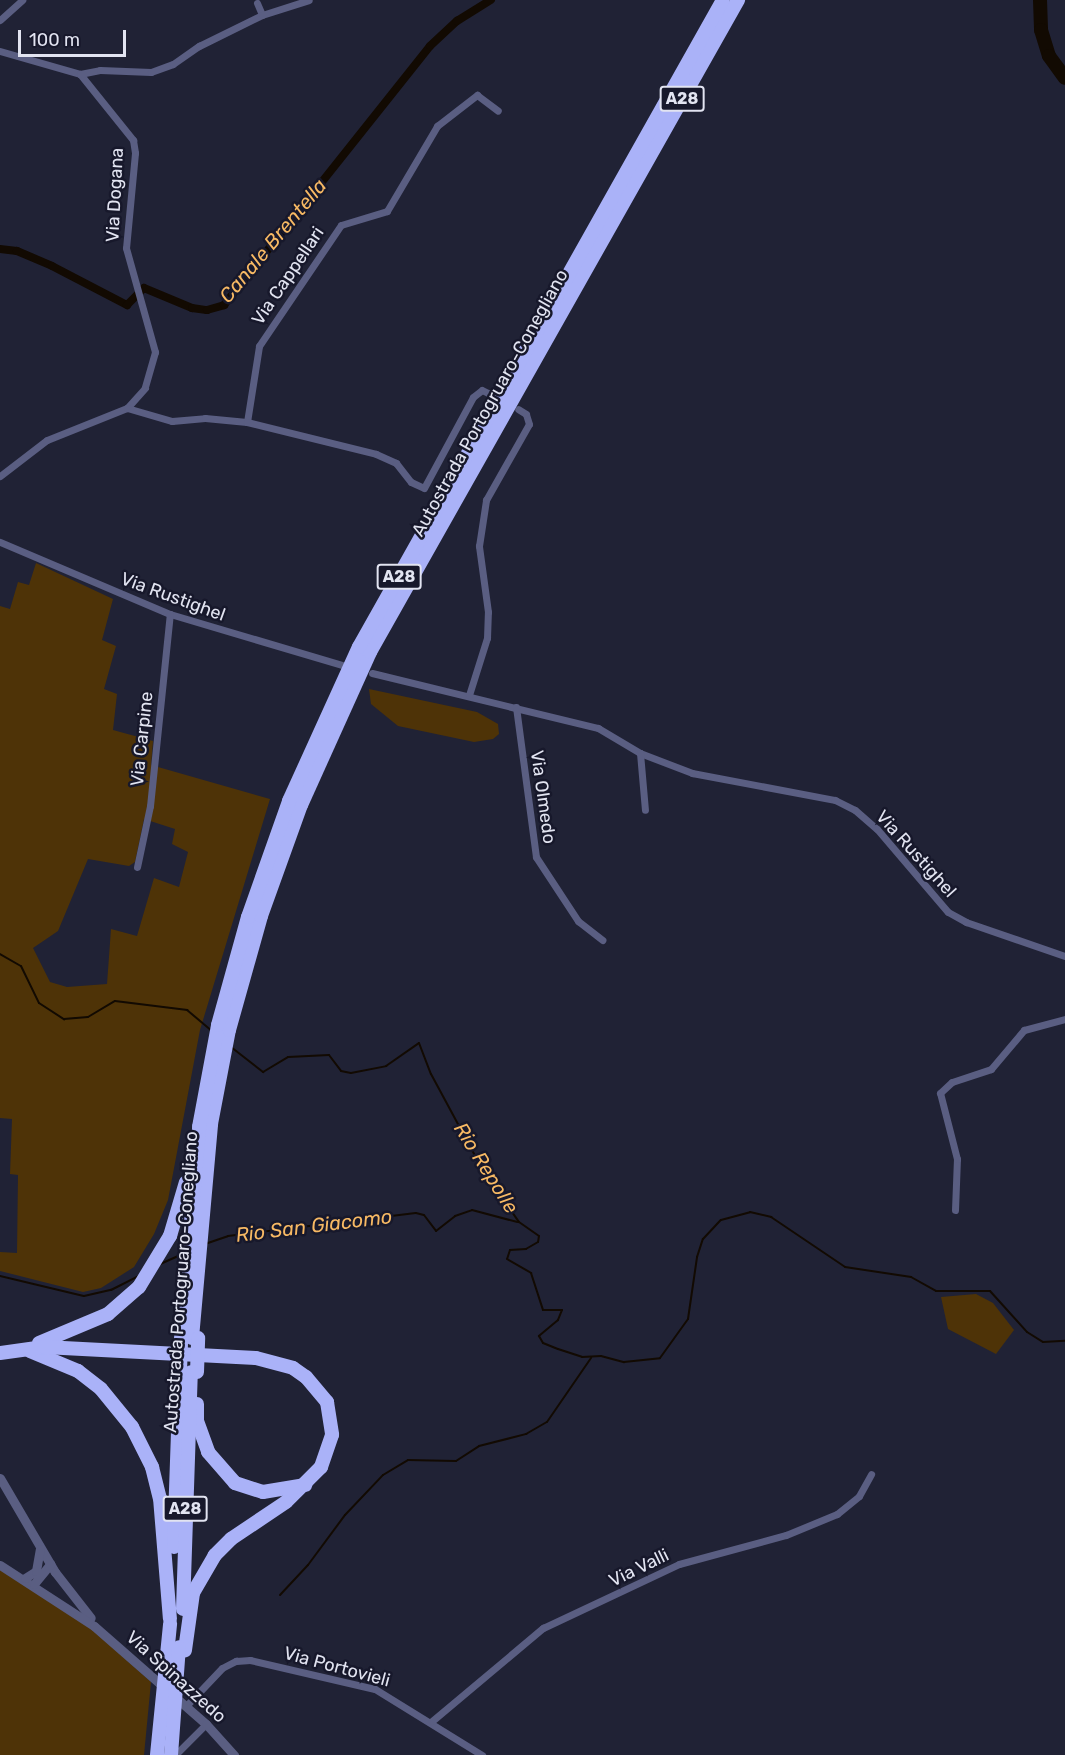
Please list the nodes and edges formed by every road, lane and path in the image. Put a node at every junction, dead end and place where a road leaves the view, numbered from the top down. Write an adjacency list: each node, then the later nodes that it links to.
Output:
1 (22, 0): 7 (street)
2 (309, 0): 6 (street)
3 (723, 0): 11 (highway, Autostrada Portogruaro-Conegliano / A28)
4 (738, 0): 11 (highway, Autostrada Portogruaro-Conegliano / A28)
5 (257, 3): 6 (street)
6 (262, 15): 9 (street)
7 (0, 20)
8 (0, 51): 9 (street)
9 (80, 74): 13 (street, Via Dogana)
10 (498, 111): 15 (street, Via Cappellari)
11 (621, 195): 29 (highway, Autostrada Portogruaro-Conegliano / A28)
12 (494, 396): 15 (street)
13 (127, 408): 15 (street); 16 (street)
14 (518, 410): 21 (street)
15 (248, 422)
16 (0, 476)
17 (0, 542): 18 (street, Via Rustighel)
18 (170, 614): 19 (street, Via Rustighel); 25 (street, Via Carpine)
19 (342, 665)
20 (372, 673): 21 (street, Via Rustighel)
21 (469, 695): 22 (street, Via Rustighel)
22 (516, 707): 23 (street, Via Rustighel); 26 (street, Via Olmedo)
23 (640, 753): 24 (street); 27 (street, Via Rustighel)
24 (645, 810)
25 (137, 867)
26 (602, 939)
27 (1065, 956)
28 (1065, 1019): 30 (street)
29 (213, 1069): 31 (highway, Autostrada Portogruaro-Conegliano / A28); 33 (highway)
30 (955, 1210)
31 (191, 1261): 32 (highway, Autostrada Portogruaro-Conegliano / A28); 32 (highway, Autostrada Portogruaro-Conegliano / A28)
32 (191, 1338): 36 (highway, Autostrada Portogruaro-Conegliano / A28, bridge)
33 (22, 1349): 34 (highway); 35 (highway); 39 (highway); 46 (highway)
34 (0, 1353)
35 (0, 1361)
36 (189, 1372): 39 (highway); 46 (highway, Autostrada Portogruaro-Conegliano / A28); 48 (highway, Autostrada Portogruaro-Conegliano / A28)
37 (871, 1474): 50 (street, Via Valli)
38 (0, 1478): 40 (street)
39 (304, 1485): 48 (highway)
40 (39, 1546): 42 (street); 43 (street)
41 (0, 1564): 43 (street)
42 (53, 1568): 44 (street); 45 (street); 47 (street)
43 (26, 1578): 44 (street)
44 (34, 1584): 45 (street)
45 (59, 1600): 47 (street)
46 (170, 1621): 52 (highway, Autostrada Portogruaro-Conegliano / A28, bridge)
47 (94, 1626): 49 (street, Via Spinazzedo)
48 (182, 1648): 53 (highway, bridge)
49 (186, 1706): 50 (street, Via Portovieli); 51 (street, Via Spinazzedo)
50 (432, 1720): 55 (street, Via Portovieli)
51 (206, 1724): 53 (street); 54 (street, Via Spinazzedo)
52 (157, 1755)
53 (172, 1755)
54 (234, 1755)
55 (482, 1755)

